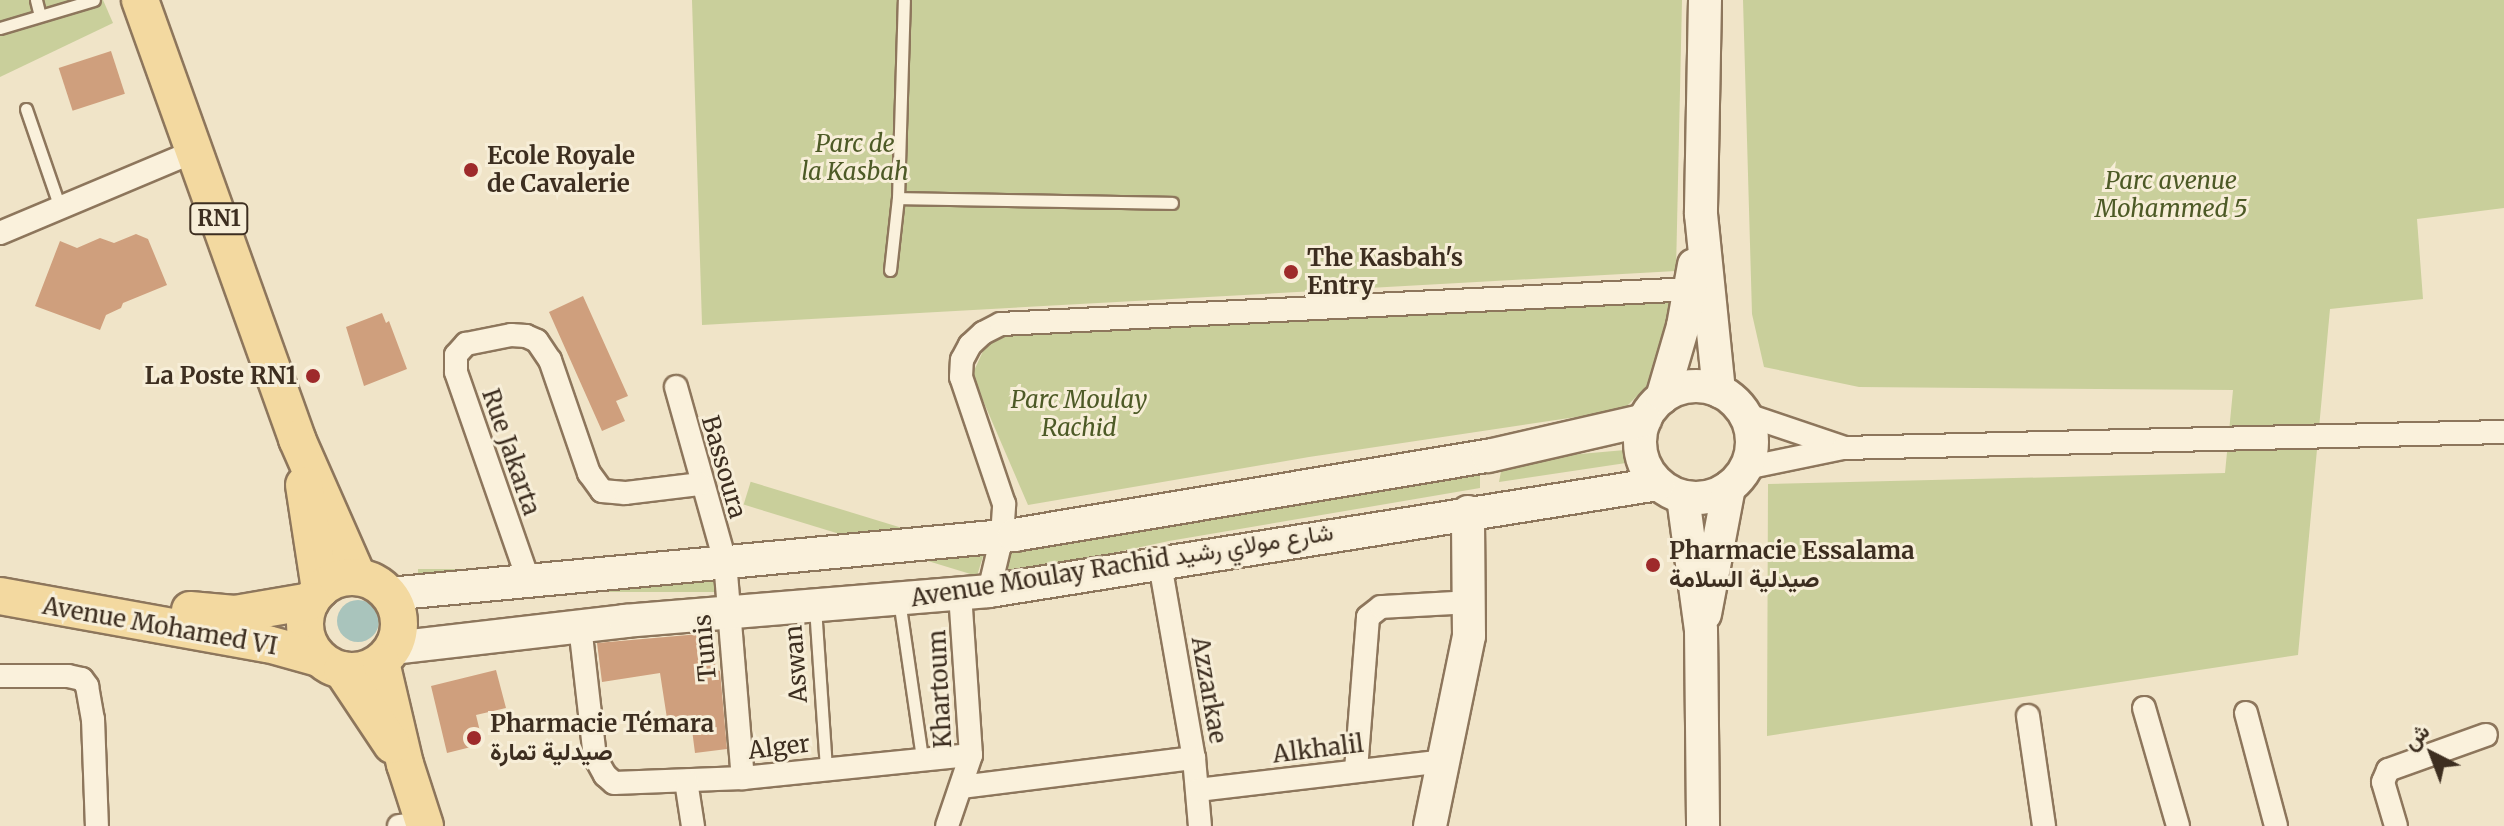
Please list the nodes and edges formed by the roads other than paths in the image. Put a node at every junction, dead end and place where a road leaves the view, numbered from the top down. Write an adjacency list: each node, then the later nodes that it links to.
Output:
1 (36, 0): 6 (lane)
2 (94, 0): 6 (lane)
3 (140, 0): 9 (main road, RN1)
4 (904, 0): 10 (lane)
5 (1705, 0): 13 (main road)
6 (40, 16): 7 (lane)
7 (0, 28)
8 (26, 109): 12 (lane)
9 (195, 151): 12 (street); 22 (main road, RN1)
10 (898, 198): 11 (lane); 15 (lane)
11 (1172, 203)
12 (60, 208): 14 (street)
13 (1701, 214): 16 (main road); 18 (main road)
14 (0, 233)
15 (890, 270)
16 (1691, 289): 19 (main road); 29 (street, Khartoum)
17 (676, 387): 26 (street, Bassoura)
18 (1719, 391): 19 (main road); 20 (main road)
19 (1654, 409): 24 (main road, Avenue Moulay Rachid شارع مولاي رشيد); 27 (main road)
20 (1744, 414): 23 (street); 25 (main road)
21 (2504, 432): 23 (street)
22 (297, 439): 34 (main road, RN1); 36 (main road, RN1)
23 (1843, 448): 25 (street)
24 (1488, 456): 28 (main road); 29 (main road, Avenue Moulay Rachid شارع مولاي رشيد)
25 (1737, 478): 27 (main road); 43 (main road)
26 (700, 484): 30 (street, Bassoura); 32 (street, Rue Jakarta)
27 (1670, 490): 28 (main road, Avenue Moulay Rachid شارع مولاي رشيد); 43 (main road)
28 (1480, 511): 31 (main road, Avenue Moulay Rachid شارع مولاي رشيد); 39 (main road)
29 (1002, 536): 30 (main road, Avenue Moulay Rachid شارع مولاي رشيد); 35 (street, Khartoum)
30 (725, 561): 32 (main road, Avenue Moulay Rachid شارع مولاي رشيد); 41 (street, Tunis)
31 (1160, 564): 35 (main road, Avenue Moulay Rachid شارع مولاي رشيد); 53 (street, Azzarkae)
32 (528, 579): 34 (main road, Avenue Moulay Rachid شارع مولاي رشيد)
33 (0, 583): 36 (main road, Avenue Mohamed VI)
34 (373, 586): 36 (main road); 44 (main road, RN1)
35 (975, 592): 38 (main road, Avenue Moulay Rachid شارع مولاي رشيد); 51 (street, Khartoum)
36 (316, 595): 45 (main road, RN1)
37 (0, 596): 45 (main road, Avenue Mohamed VI)
38 (899, 599): 40 (main road, Avenue Moulay Rachid شارع مولاي رشيد); 52 (lane)
39 (1470, 602): 54 (main road); 57 (street)
40 (815, 606): 41 (main road, Avenue Moulay Rachid شارع مولاي رشيد); 56 (lane, Aswan)
41 (728, 614): 42 (main road, Avenue Moulay Rachid شارع مولاي رشيد); 58 (street, Tunis)
42 (580, 626): 44 (main road, Avenue Moulay Rachid شارع مولاي رشيد); 59 (street, Alger)
43 (1701, 630): 68 (main road)
44 (387, 655): 45 (main road); 55 (main road, RN1)
45 (331, 664): 55 (main road, RN1)
46 (0, 676): 63 (street)
47 (2144, 708): 70 (street)
48 (2246, 713): 71 (street)
49 (2028, 716): 69 (street)
50 (2486, 735): 72 (street)
51 (971, 755): 52 (street, Alger); 60 (street, Khartoum)
52 (922, 758): 56 (street, Alger)
53 (1194, 758): 60 (street); 61 (street, Azzarkae)
54 (1445, 761): 57 (street, Alkhalil); 67 (main road)
55 (405, 764): 62 (main road, RN1)
56 (826, 767): 58 (street, Alger)
57 (1356, 770): 61 (street, Alkhalil)
58 (743, 778): 59 (street, Alger)
59 (686, 781): 64 (street)
60 (961, 787): 65 (street, Khartoum)
61 (1198, 790): 66 (street, Azzarkae)
62 (416, 825)
63 (97, 826)
64 (693, 826)
65 (947, 826)
66 (1200, 826)
67 (1430, 826)
68 (1703, 826)
69 (2044, 826)
70 (2178, 826)
71 (2276, 826)
72 (2396, 826)

